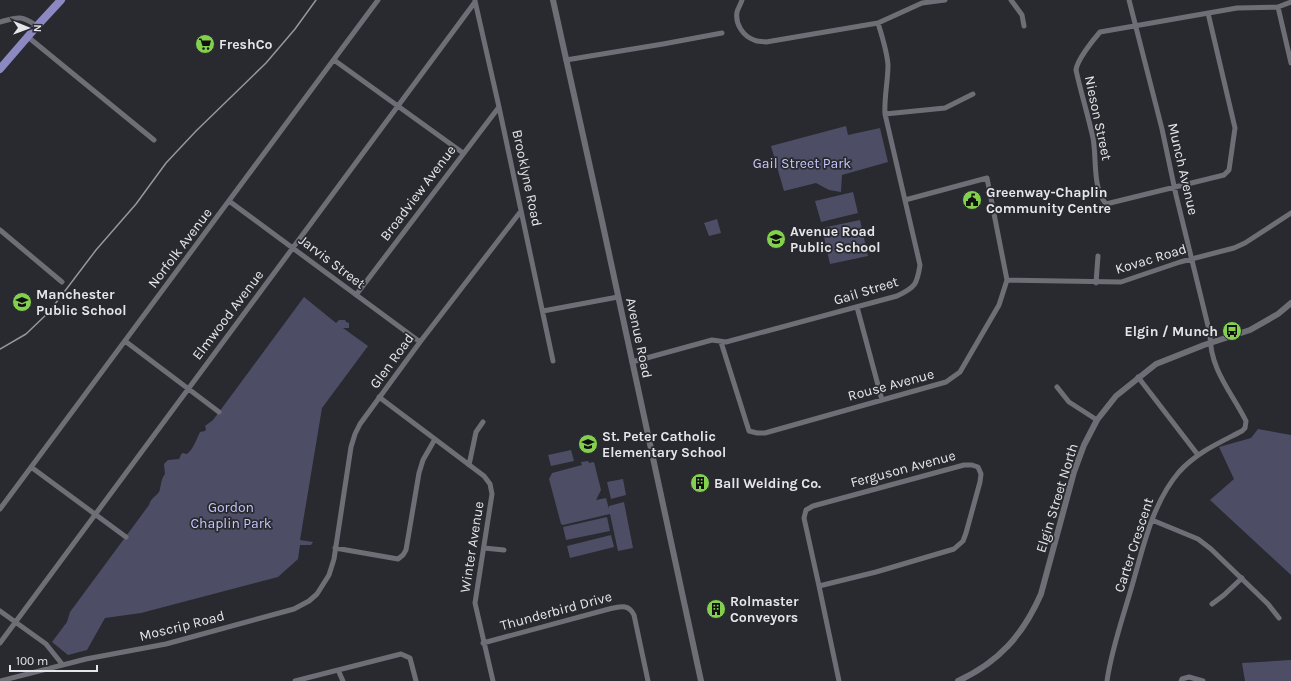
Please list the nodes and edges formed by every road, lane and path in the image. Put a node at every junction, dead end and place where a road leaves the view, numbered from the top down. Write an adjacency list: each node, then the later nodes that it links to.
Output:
1 (61, 0): 15 (main road)
2 (378, 0): 19 (street, Norfolk Avenue)
3 (553, 0): 20 (street, Avenue Road)
4 (742, 0): 13 (street)
5 (945, 0): 13 (street)
6 (1012, 0): 16 (street)
7 (1129, 0): 14 (street, Munch Avenue)
8 (475, 1): 24 (street, Elmwood Avenue); 25 (street, Brooklyne Road)
9 (1291, 2): 10 (street)
10 (1278, 7): 11 (street); 21 (street)
11 (1208, 13): 14 (street); 29 (street)
12 (0, 22): 15 (street)
13 (878, 22): 26 (street, Gail Street)
14 (1135, 25): 29 (street, Munch Avenue); 29 (street, Nieson Street)
15 (37, 26): 18 (main road)
16 (1024, 26)
17 (722, 33): 20 (street)
18 (28, 37): 22 (main road); 27 (street)
19 (334, 60): 24 (street); 31 (street, Norfolk Avenue)
20 (566, 60): 42 (street, Avenue Road)
21 (1291, 64)
22 (0, 69)
23 (973, 94): 26 (street)
24 (399, 106): 28 (street); 35 (street, Elmwood Avenue)
25 (499, 107): 28 (street, Broadview Avenue); 32 (street, Brooklyne Road)
26 (885, 114): 30 (street, Gail Street)
27 (154, 140)
28 (463, 153): 41 (street, Broadview Avenue)
29 (1174, 188): 37 (street, Munch Avenue)
30 (905, 200): 38 (street, Rouse Avenue); 44 (street, Gail Street)
31 (229, 201): 35 (street, Jarvis Street); 46 (street, Norfolk Avenue)
32 (521, 211): 45 (street, Brooklyne Road); 47 (street, Glen Road)
33 (1291, 213): 37 (street, Kovac Road)
34 (0, 230): 39 (street)
35 (294, 248): 41 (street, Jarvis Street); 54 (street, Elmwood Avenue)
36 (1098, 256): 40 (street)
37 (1192, 258): 40 (street, Kovac Road); 49 (street, Munch Avenue)
38 (1007, 280): 40 (street, Kovac Road); 56 (street, Rouse Avenue)
39 (62, 282)
40 (1096, 283)
41 (356, 295): 47 (street, Jarvis Street)
42 (618, 297): 45 (street); 51 (street, Avenue Road)
43 (1291, 303): 49 (street, Elgin Street North)
44 (857, 307): 48 (street, Gail Street); 56 (street)
45 (543, 311): 50 (street, Brooklyne Road)
46 (125, 342): 54 (street); 63 (street, Norfolk Avenue)
47 (420, 342): 55 (street, Glen Road)
48 (721, 342): 51 (street, Gail Street); 56 (street, Rouse Avenue)
49 (1210, 343): 52 (street, Elgin Street North); 61 (street, Carter Crescent)
50 (553, 361)
51 (632, 362): 87 (street, Avenue Road)
52 (1138, 377): 58 (street, Elgin Street North); 61 (street)
53 (1057, 387): 58 (street)
54 (189, 389): 57 (street); 65 (street, Elmwood Avenue)
55 (379, 398): 60 (street, Winter Avenue); 68 (street, Glen Road)
56 (882, 400)
57 (219, 412)
58 (1097, 420): 89 (street, Elgin Street North)
59 (483, 422): 62 (street)
60 (435, 439): 62 (street, Winter Avenue); 68 (street)
61 (1198, 455): 66 (street, Carter Crescent)
62 (469, 465): 69 (street, Winter Avenue)
63 (31, 467): 64 (street, Norfolk Avenue); 65 (street)
64 (0, 509)
65 (95, 514): 67 (street); 76 (street, Elmwood Avenue)
66 (1152, 520): 71 (street); 90 (street, Carter Crescent)
67 (126, 537)
68 (335, 548): 79 (street, Moscrip Road)
69 (484, 548): 70 (street); 78 (street, Winter Avenue)
70 (504, 550)
71 (1242, 578): 73 (street); 75 (street)
72 (819, 586): 72 (street, Ferguson Avenue); 88 (street, Ferguson Avenue)
73 (1212, 604)
74 (0, 611): 76 (street)
75 (1279, 618)
76 (15, 622): 77 (street, Elmwood Avenue); 79 (street)
77 (0, 643)
78 (483, 643): 85 (street, Winter Avenue); 86 (street, Thunderbird Drive)
79 (62, 664): 81 (street, Moscrip Road)
80 (338, 670): 82 (street); 83 (street); 84 (street)
81 (0, 681)
82 (295, 681)
83 (344, 681)
84 (416, 681)
85 (493, 681)
86 (648, 681)
87 (701, 681)
88 (839, 681)
89 (958, 681)
90 (1107, 681)
91 (1181, 681): 92 (street)
92 (1203, 681)

